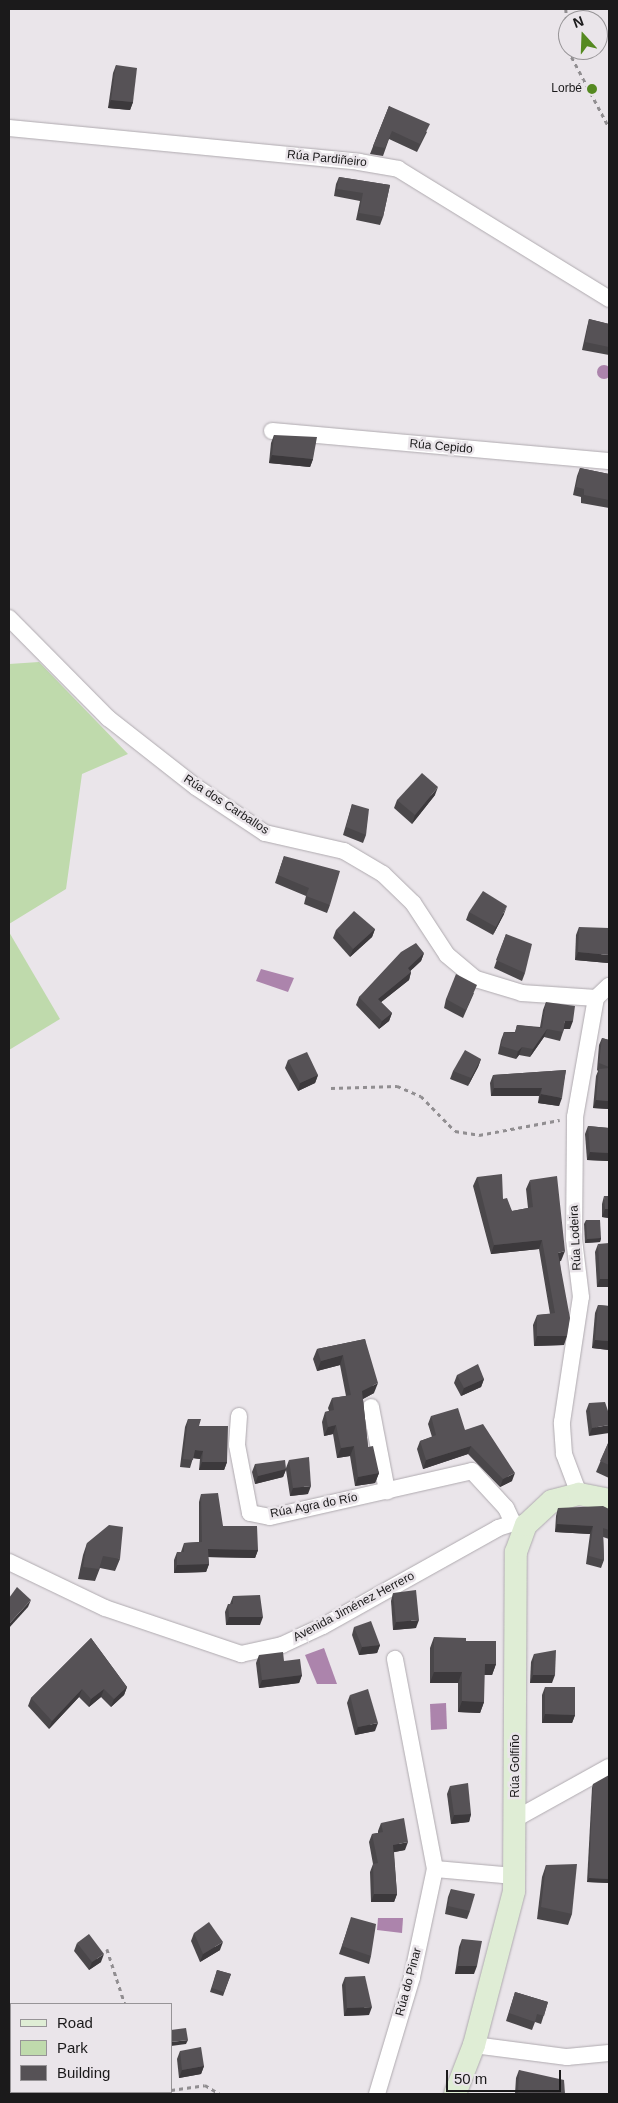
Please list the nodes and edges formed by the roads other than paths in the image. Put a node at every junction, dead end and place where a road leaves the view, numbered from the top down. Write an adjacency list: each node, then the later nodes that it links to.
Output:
1 (9, 128): 2 (street, Rúa Pardiñeiro)
2 (609, 299)
3 (272, 432): 4 (street, Rúa Cepido)
4 (609, 461)
5 (9, 618): 7 (street, Rúa dos Carballos)
6 (609, 986): 7 (street)
7 (596, 998): 11 (street, Rúa Lodeira)
8 (371, 1407): 10 (street)
9 (239, 1416): 10 (street, Rúa Agra do Río)
10 (386, 1491): 13 (street, Rúa Agra do Río)
11 (579, 1494): 12 (main road, Rúa Golfiño); 13 (main road, Rúa Golfiño)
12 (609, 1500)
13 (520, 1524): 14 (street, Avenida Jiménez Herrero); 17 (main road, Rúa Golfiño)
14 (9, 1562)
15 (395, 1659): 18 (street, Rúa do Pinar)
16 (609, 1767): 17 (street)
17 (515, 1819): 19 (main road, Rúa Golfiño)
18 (435, 1869): 19 (street); 22 (street, Rúa do Pinar)
19 (514, 1876): 20 (main road, Rúa Golfiño)
20 (474, 2045): 21 (street); 23 (main road, Rúa Golfiño)
21 (608, 2054)
22 (377, 2094)
23 (454, 2094)

